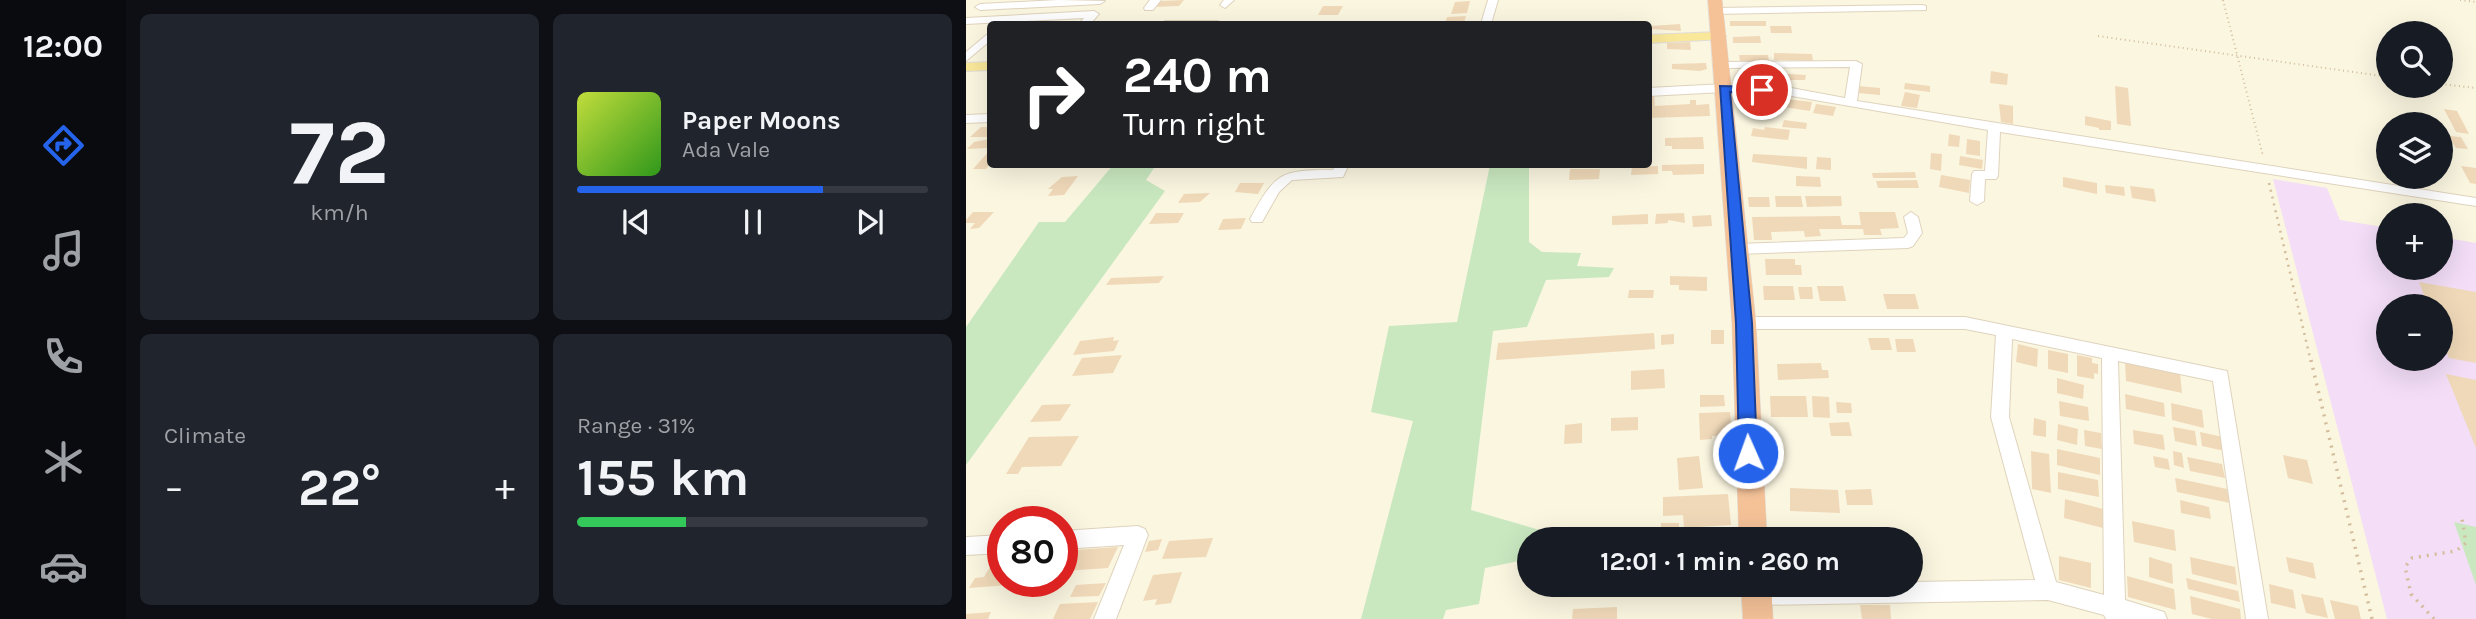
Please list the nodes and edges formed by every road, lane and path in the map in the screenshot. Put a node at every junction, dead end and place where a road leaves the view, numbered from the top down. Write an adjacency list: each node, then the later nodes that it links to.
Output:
1 (1493, 0): 12 (street)
2 (2223, 0): 20 (path)
3 (2460, 0): 5 (path)
4 (1100, 1): 6 (street)
5 (2476, 2)
6 (984, 4): 9 (street)
7 (1716, 5): 8 (street); 16 (highway)
8 (1922, 8)
9 (966, 20): 10 (street)
10 (1005, 21): 11 (street)
11 (1087, 21)
12 (1487, 21)
13 (966, 32): 15 (street)
14 (2098, 36): 20 (path)
15 (987, 37)
16 (1719, 37): 17 (main road); 21 (highway)
17 (1652, 39)
18 (987, 40): 19 (street)
19 (970, 54)
20 (2239, 56): 24 (path); 34 (path)
21 (1722, 65): 26 (highway); 29 (street)
22 (987, 66): 23 (main road)
23 (966, 67)
24 (2376, 75)
25 (2453, 86): 27 (path)
26 (1724, 88): 28 (street); 29 (street); 39 (highway)
27 (2476, 89)
28 (1652, 92)
29 (1851, 102): 32 (street)
30 (987, 118): 31 (street)
31 (966, 119)
32 (1994, 127): 34 (street); 35 (street)
33 (1341, 168): 38 (street)
34 (2266, 169): 36 (street); 54 (path)
35 (1977, 201)
36 (2476, 202)
37 (1911, 217): 39 (street)
38 (1257, 219)
39 (1737, 249): 40 (highway)
40 (1744, 323): 41 (street); 44 (highway)
41 (2004, 331): 42 (street); 48 (street)
42 (2110, 353): 50 (street); 53 (street)
43 (2462, 519): 55 (path)
44 (1752, 527)
45 (1078, 539): 51 (street)
46 (987, 545): 47 (street)
47 (966, 546)
48 (2048, 590): 49 (street); 50 (street)
49 (1757, 599)
50 (2114, 613): 52 (street)
51 (1105, 619)
52 (2156, 619)
53 (2257, 619)
54 (2372, 619)
55 (2434, 619)

